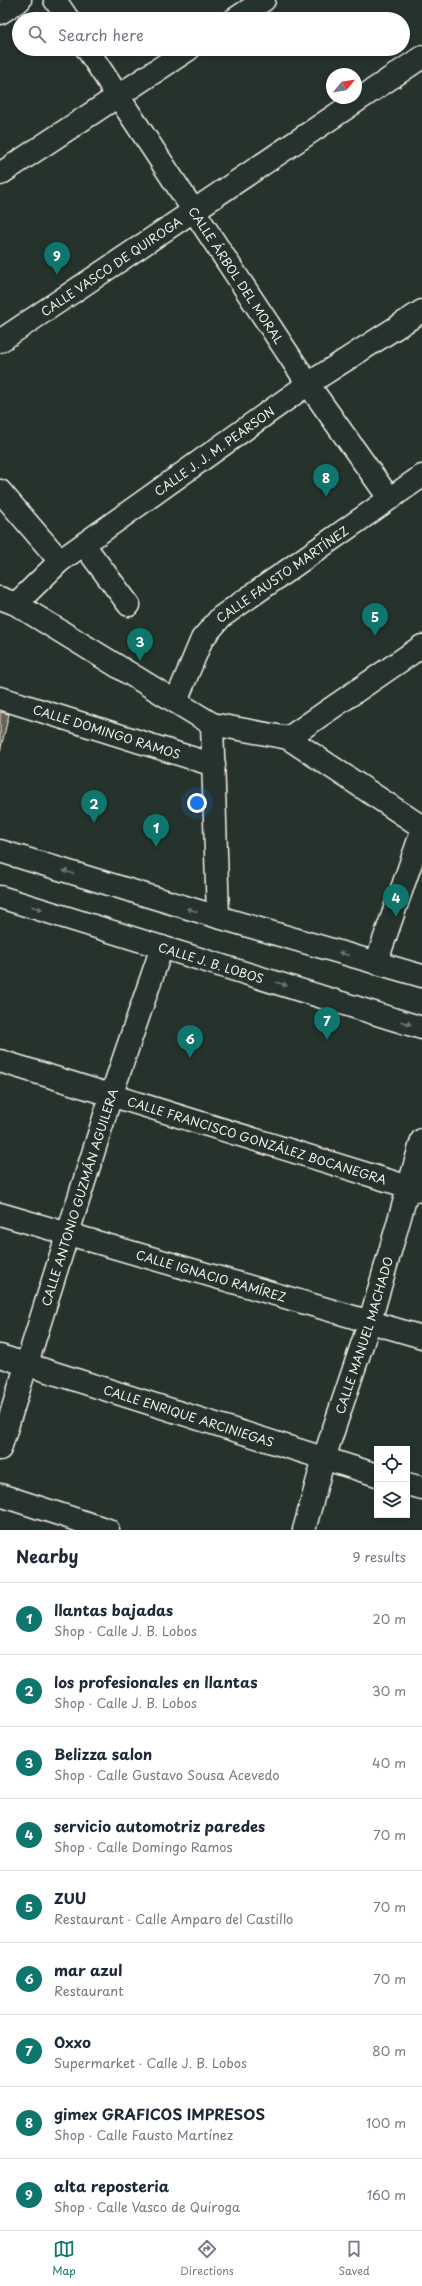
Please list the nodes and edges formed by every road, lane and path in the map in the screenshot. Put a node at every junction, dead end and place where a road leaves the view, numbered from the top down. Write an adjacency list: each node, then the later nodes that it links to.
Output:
1 (20, 0): 6 (street)
2 (55, 0): 4 (street)
3 (264, 0): 5 (street)
4 (63, 12)
5 (246, 12)
6 (0, 13)
7 (92, 56): 10 (street, CALLE ÁRBOL DEL MORAL)
8 (179, 56): 10 (street)
9 (422, 57): 12 (street, CALLE VASCO DE QUIROGA)
10 (118, 96): 11 (street); 12 (street, CALLE ÁRBOL DEL MORAL)
11 (0, 174)
12 (194, 212): 14 (street, CALLE VASCO DE QUIROGA); 15 (street, CALLE ÁRBOL DEL MORAL)
13 (422, 311): 15 (street, CALLE J. J. M. PEARSON)
14 (0, 341)
15 (308, 384): 18 (street, CALLE ÁRBOL DEL MORAL); 19 (street, CALLE J. J. M. PEARSON)
16 (422, 476): 18 (street, CALLE FAUSTO MARTÍNEZ)
17 (0, 491): 20 (street)
18 (389, 498): 25 (street, CALLE FAUSTO MARTÍNEZ)
19 (84, 545): 20 (street, CALLE J. J. M. PEARSON); 22 (street)
20 (60, 561): 21 (street, CALLE J. J. M. PEARSON)
21 (8, 601): 25 (street)
22 (129, 604)
23 (422, 646): 27 (street)
24 (0, 698): 28 (street, CALLE DOMINGO RAMOS)
25 (176, 701): 26 (street)
26 (212, 724): 27 (street); 28 (street)
27 (288, 738): 29 (street)
28 (214, 765): 33 (street)
29 (422, 827)
30 (422, 831): 35 (street)
31 (0, 851): 33 (street, one-way to 31)
32 (0, 897): 34 (street, CALLE J. B. LOBOS, one-way to 34)
33 (218, 918): 35 (street, one-way to 33)
34 (162, 947): 37 (street, CALLE J. B. LOBOS, one-way to 37); 39 (street, CALLE ANTONIO GUZMÁN AGUILERA)
35 (376, 963): 36 (street)
36 (422, 976)
37 (422, 1028)
38 (0, 1061): 39 (street, CALLE FRANCISCO GONZÁLEZ BOCANEGRA)
39 (111, 1096): 41 (street, CALLE FRANCISCO GONZÁLEZ BOCANEGRA); 43 (street, CALLE ANTONIO GUZMÁN AGUILERA)
40 (422, 1140): 41 (street, CALLE MANUEL MACHADO)
41 (415, 1189): 44 (street, CALLE MANUEL MACHADO)
42 (0, 1214): 43 (street, CALLE IGNACIO RAMÍREZ)
43 (67, 1235): 44 (street, CALLE IGNACIO RAMÍREZ); 47 (street, CALLE ANTONIO GUZMÁN AGUILERA)
44 (370, 1321): 45 (street, CALLE IGNACIO RAMÍREZ); 49 (street, CALLE MANUEL MACHADO)
45 (422, 1337)
46 (0, 1356): 47 (street, CALLE ENRIQUE ARCINIEGAS)
47 (26, 1364): 48 (street, CALLE ANTONIO GUZMÁN AGUILERA); 49 (street, CALLE ENRIQUE ARCINIEGAS)
48 (0, 1449)
49 (324, 1458): 50 (street, CALLE ENRIQUE ARCINIEGAS); 55 (street, CALLE MANUEL MACHADO)
50 (374, 1474)
51 (410, 1485): 52 (street)
52 (422, 1488)
53 (0, 1495): 54 (street)
54 (108, 1530)
55 (304, 1530)

